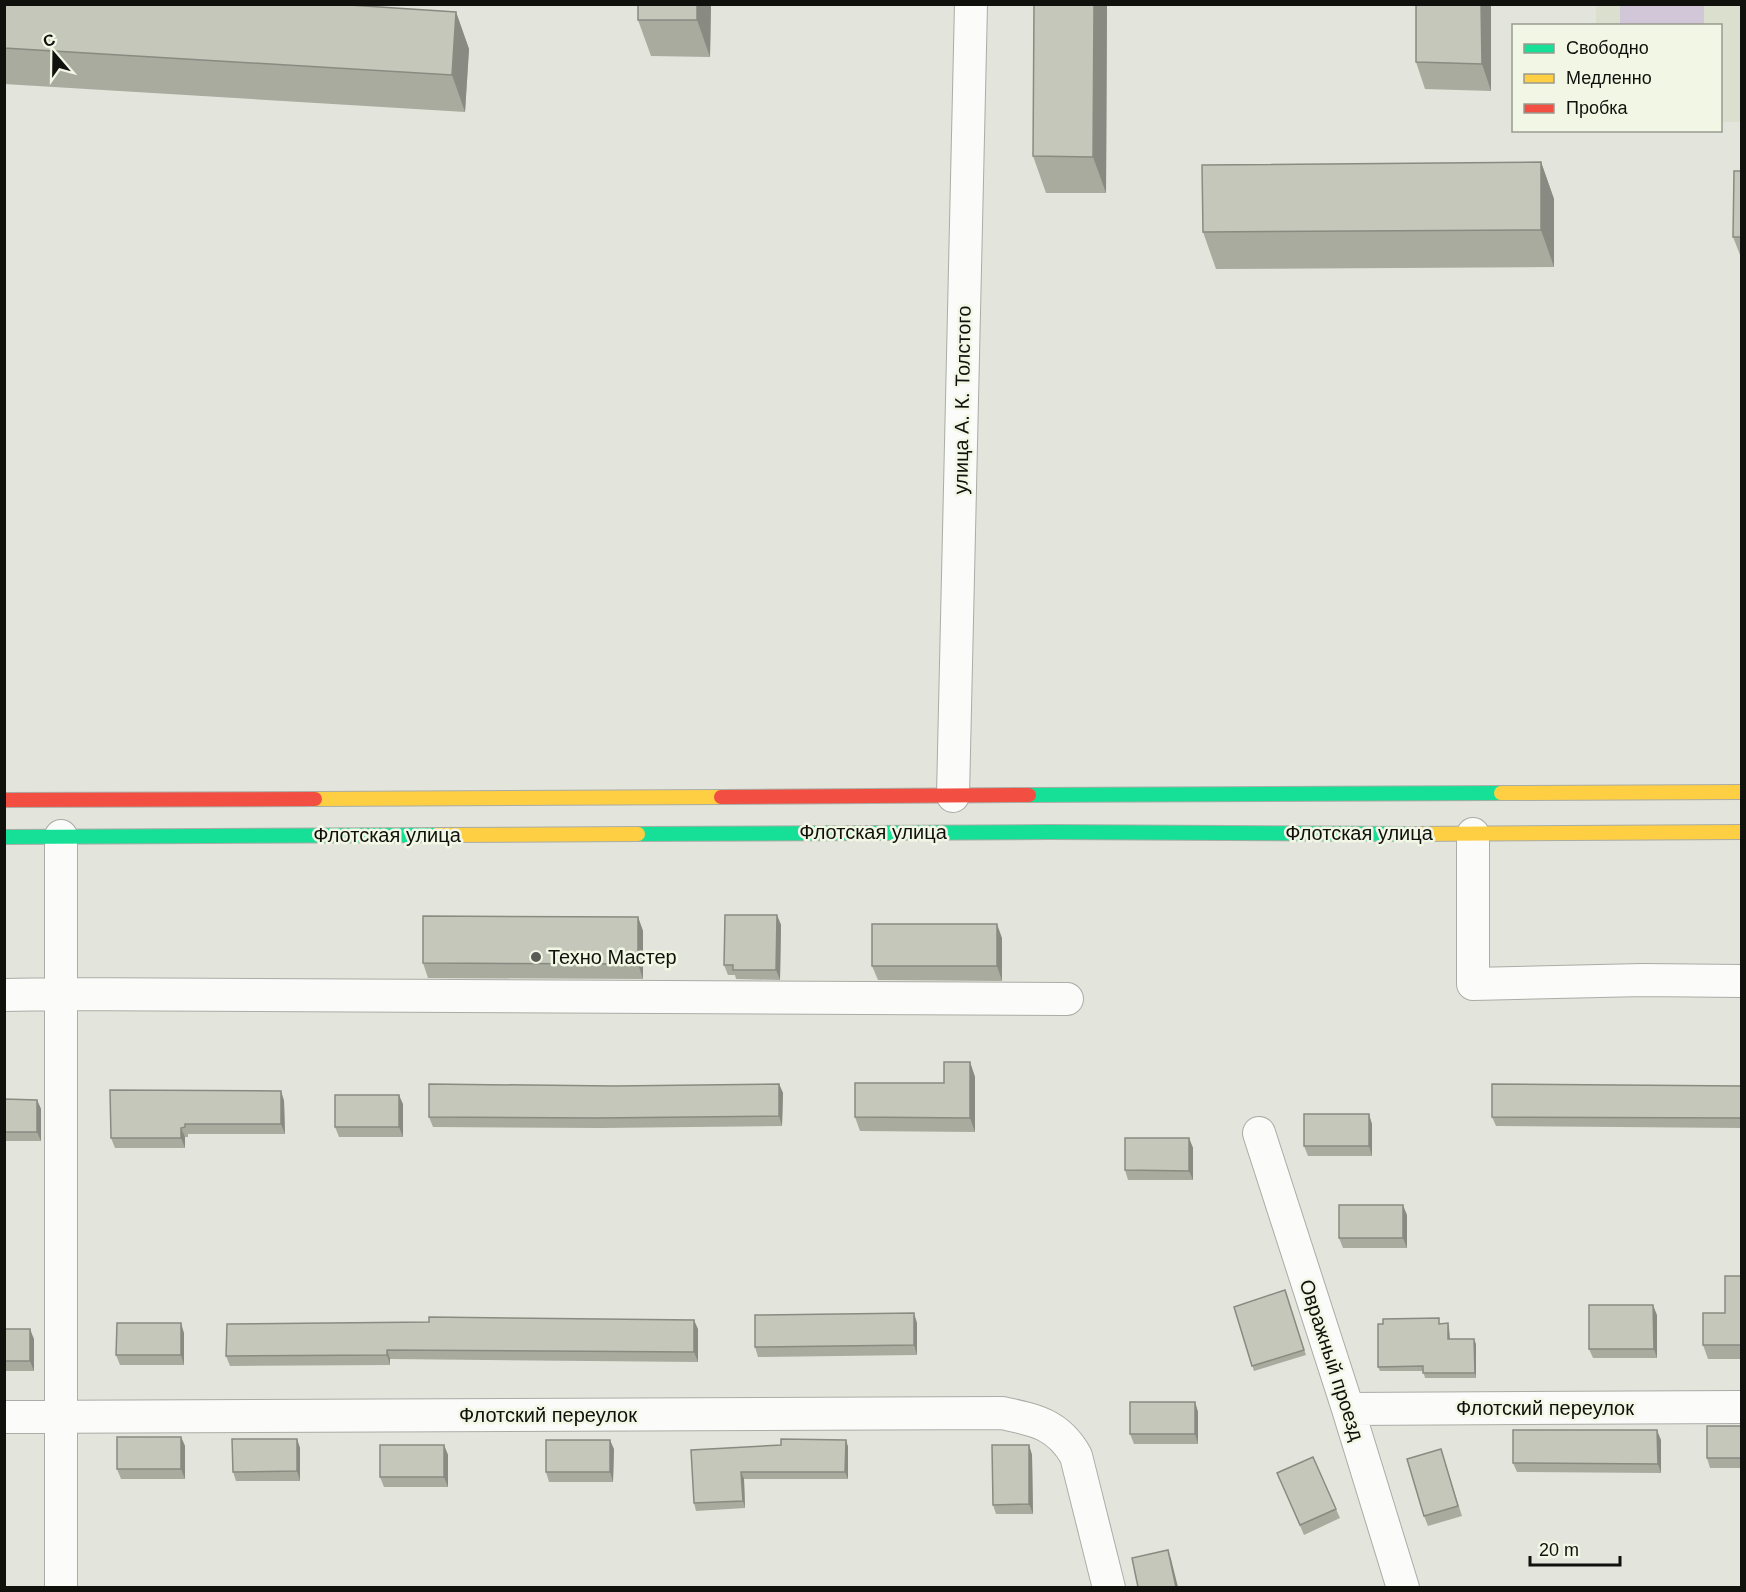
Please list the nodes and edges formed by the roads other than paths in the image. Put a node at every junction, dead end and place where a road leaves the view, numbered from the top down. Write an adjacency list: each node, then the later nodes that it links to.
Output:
1 (971, 4): 3 (street, улица А. К. Толстого)
2 (1742, 792): 3 (main road, Флотская улица)
3 (952, 796): 4 (main road, Флотская улица)
4 (4, 800)
5 (1742, 832): 6 (main road, Флотская улица)
6 (1473, 834): 7 (main road, Флотская улица); 9 (street)
7 (61, 836): 8 (main road, Флотская улица); 10 (street)
8 (4, 837)
9 (1742, 981)
10 (62, 994): 11 (street); 12 (street); 17 (street)
11 (4, 995)
12 (1067, 999)
13 (1258, 1133): 15 (street, Овражный проезд)
14 (1742, 1407): 15 (street, Флотский переулок)
15 (1348, 1409): 20 (street, Овражный проезд)
16 (4, 1417): 17 (street, Флотский переулок)
17 (61, 1417): 18 (street); 19 (street, Флотский переулок)
18 (61, 1587)
19 (1109, 1587)
20 (1403, 1587)

